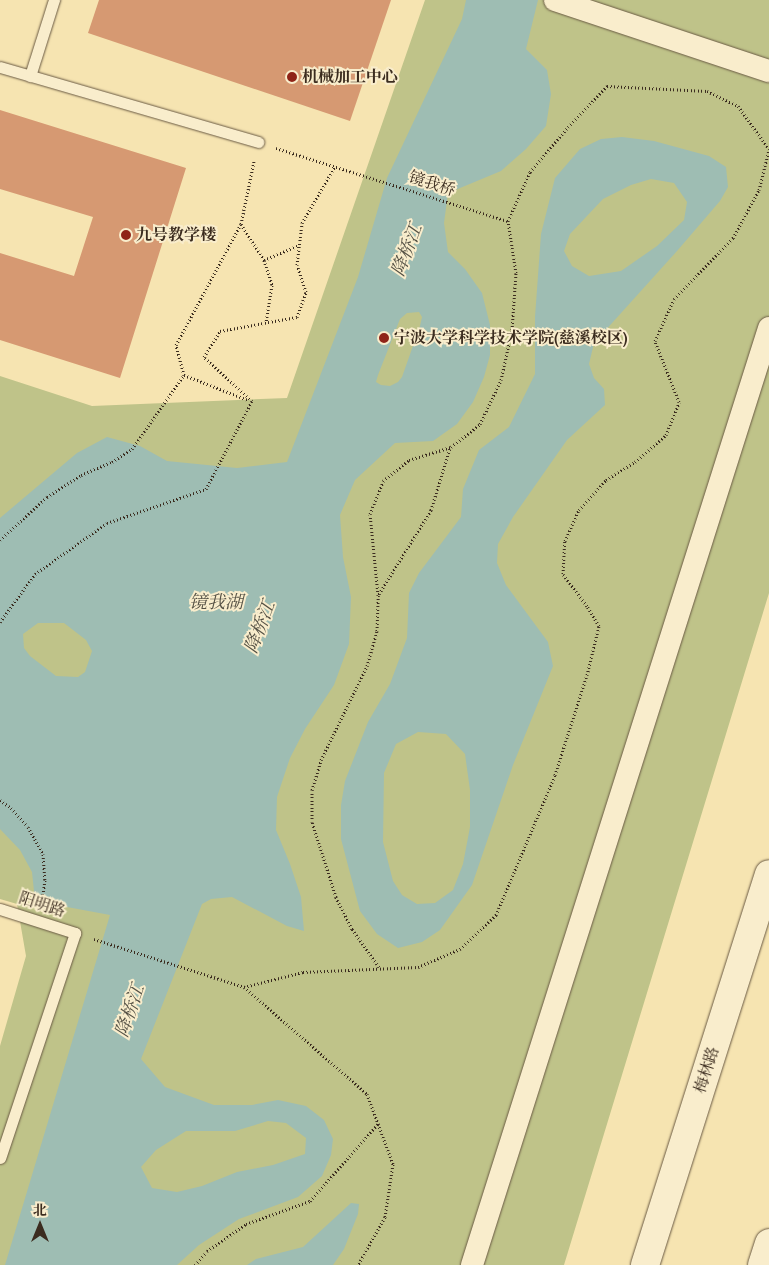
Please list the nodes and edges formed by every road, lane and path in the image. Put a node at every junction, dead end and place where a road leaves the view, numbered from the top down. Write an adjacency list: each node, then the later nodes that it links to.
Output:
1 (54, 0): 5 (lane)
2 (563, 3): 4 (street)
3 (0, 67): 5 (lane)
4 (769, 71)
5 (30, 76): 6 (lane)
6 (258, 142): 8 (path, 镜我桥); 10 (path)
7 (769, 150): 9 (path); 26 (path)
8 (335, 166): 9 (path, 镜我桥); 11 (path)
9 (508, 221): 17 (path)
10 (241, 224): 12 (path); 15 (path)
11 (299, 246): 12 (path); 13 (path)
12 (264, 260): 13 (path)
13 (266, 322): 16 (path)
14 (769, 328): 33 (street)
15 (184, 375): 16 (path); 18 (path)
16 (252, 401): 20 (path)
17 (450, 447): 19 (path); 19 (path)
18 (0, 540)
19 (378, 595): 26 (path)
20 (0, 622)
21 (0, 800): 24 (path)
22 (769, 874): 34 (main road, 梅林路)
23 (0, 908): 24 (lane, 阳明路)
24 (39, 921): 29 (lane, 阳明路)
25 (90, 937): 27 (path)
26 (379, 967): 27 (path)
27 (244, 988): 28 (path)
28 (378, 1124): 31 (path); 32 (path)
29 (0, 1158)
30 (769, 1242): 35 (main road)
31 (196, 1265)
32 (358, 1265)
33 (472, 1265)
34 (645, 1265)
35 (762, 1265)

